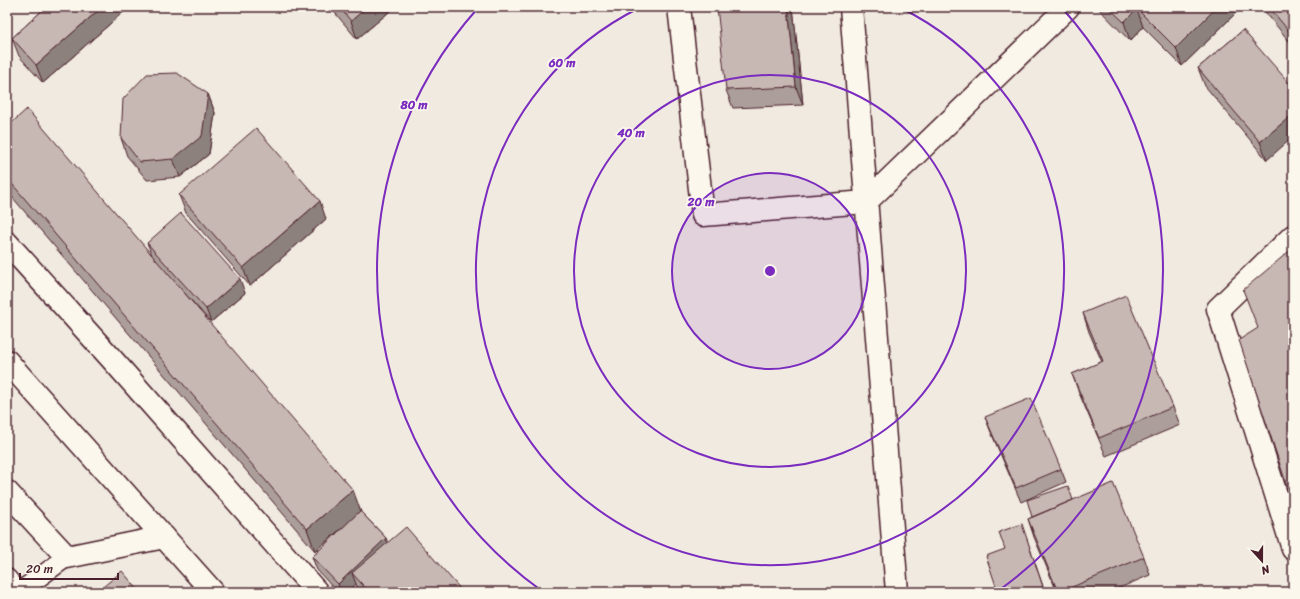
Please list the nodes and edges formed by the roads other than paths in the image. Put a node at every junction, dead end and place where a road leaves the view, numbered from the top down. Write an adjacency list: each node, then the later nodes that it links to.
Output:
1 (679, 7): 4 (street)
2 (851, 7): 4 (street)
3 (1068, 7): 4 (street)
4 (866, 202): 16 (street)
5 (1293, 236): 10 (street)
6 (7, 243): 15 (street)
7 (7, 363): 9 (street)
8 (7, 492): 11 (street)
9 (164, 537): 11 (street); 14 (street)
10 (1293, 549)
11 (67, 558): 13 (lane)
12 (7, 578): 13 (lane)
13 (19, 592)
14 (213, 592)
15 (317, 592)
16 (897, 592)

